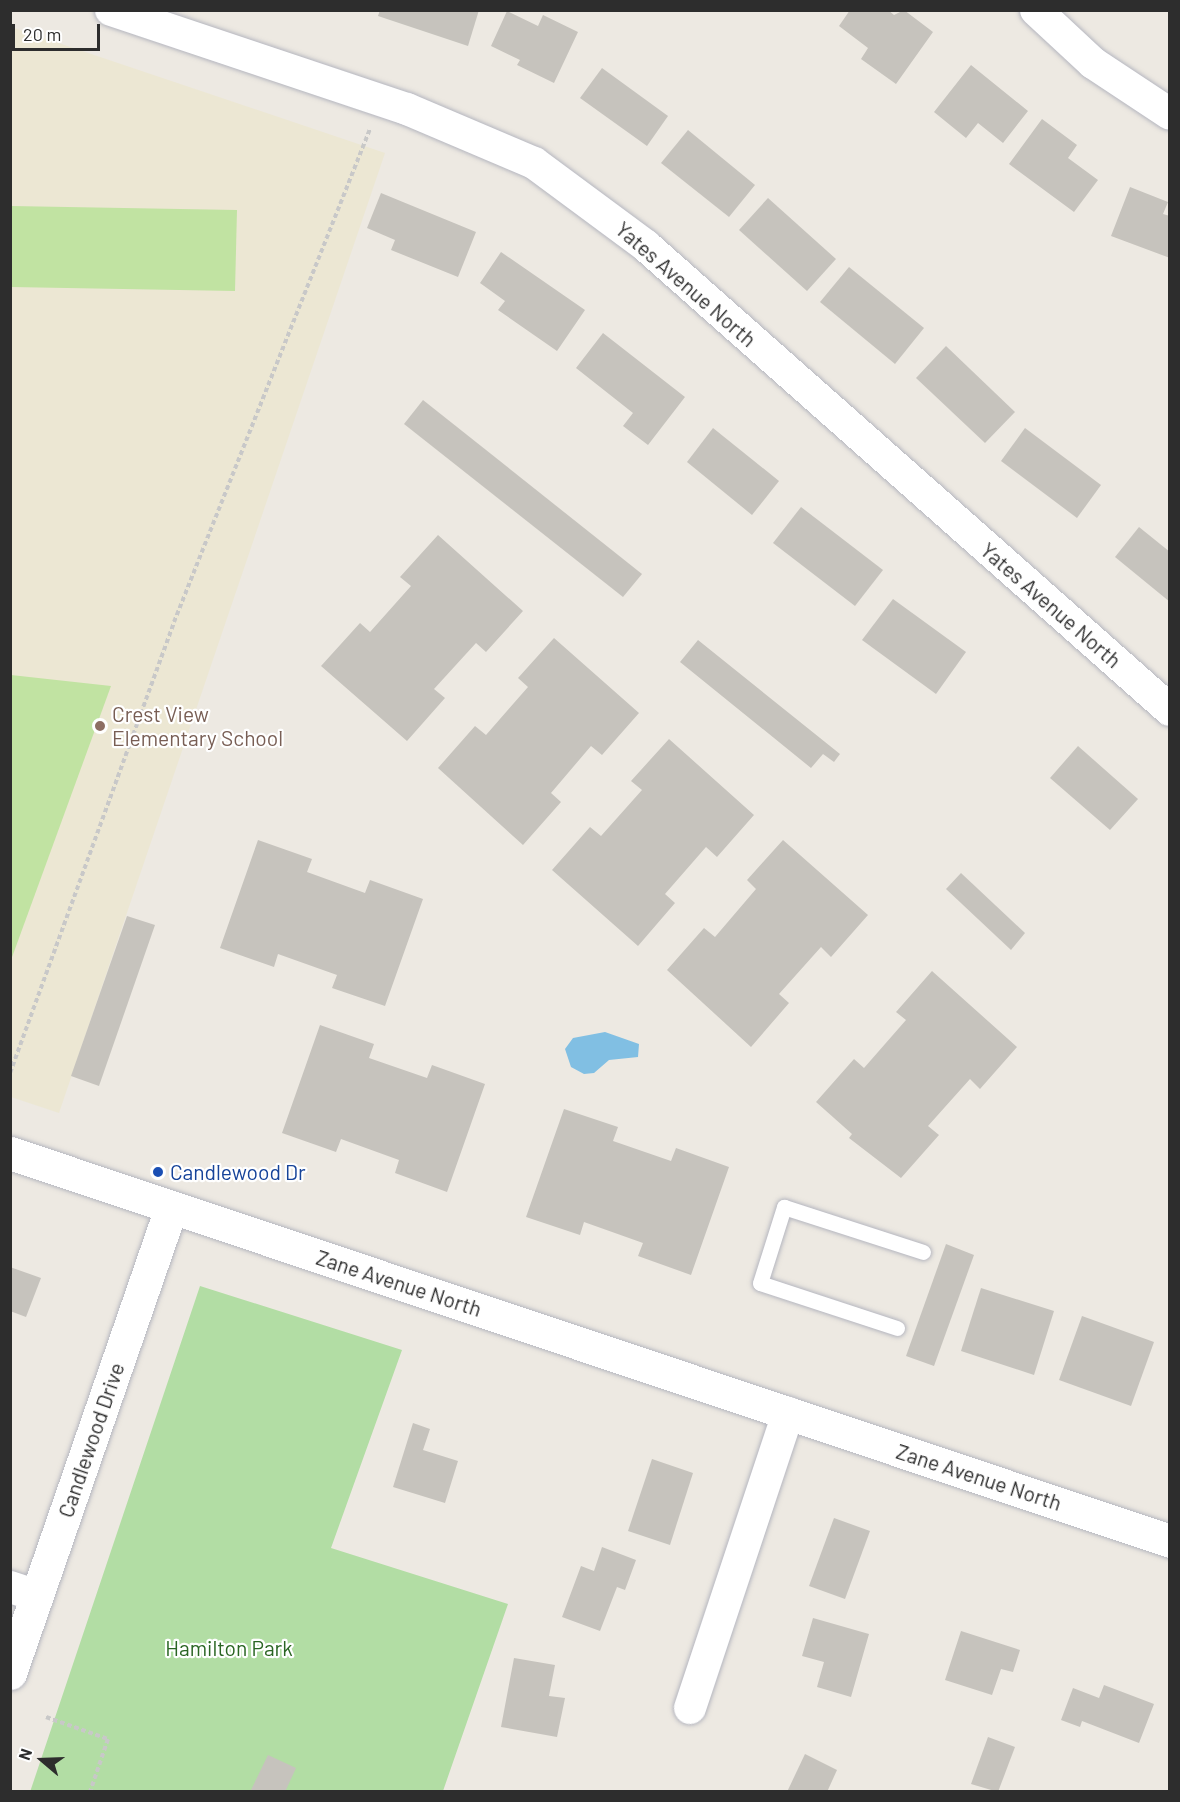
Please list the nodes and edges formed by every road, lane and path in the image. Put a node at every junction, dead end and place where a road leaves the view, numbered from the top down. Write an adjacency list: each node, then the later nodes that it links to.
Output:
1 (111, 10): 3 (street, Yates Avenue North)
2 (1039, 11): 4 (street)
3 (382, 100): 5 (street, Yates Avenue North); 6 (path)
4 (1170, 114)
5 (1170, 710)
6 (10, 1073)
7 (10, 1154): 8 (main road, Zane Avenue North)
8 (171, 1207): 11 (main road, Zane Avenue North); 13 (main road, Candlewood Drive)
9 (923, 1252): 10 (lane)
10 (897, 1328)
11 (788, 1413): 12 (main road, Zane Avenue North); 15 (street)
12 (1170, 1541)
13 (24, 1592): 14 (main road, Candlewood Drive)
14 (10, 1673)
15 (690, 1708)
16 (46, 1717): 17 (path)
17 (90, 1791)

